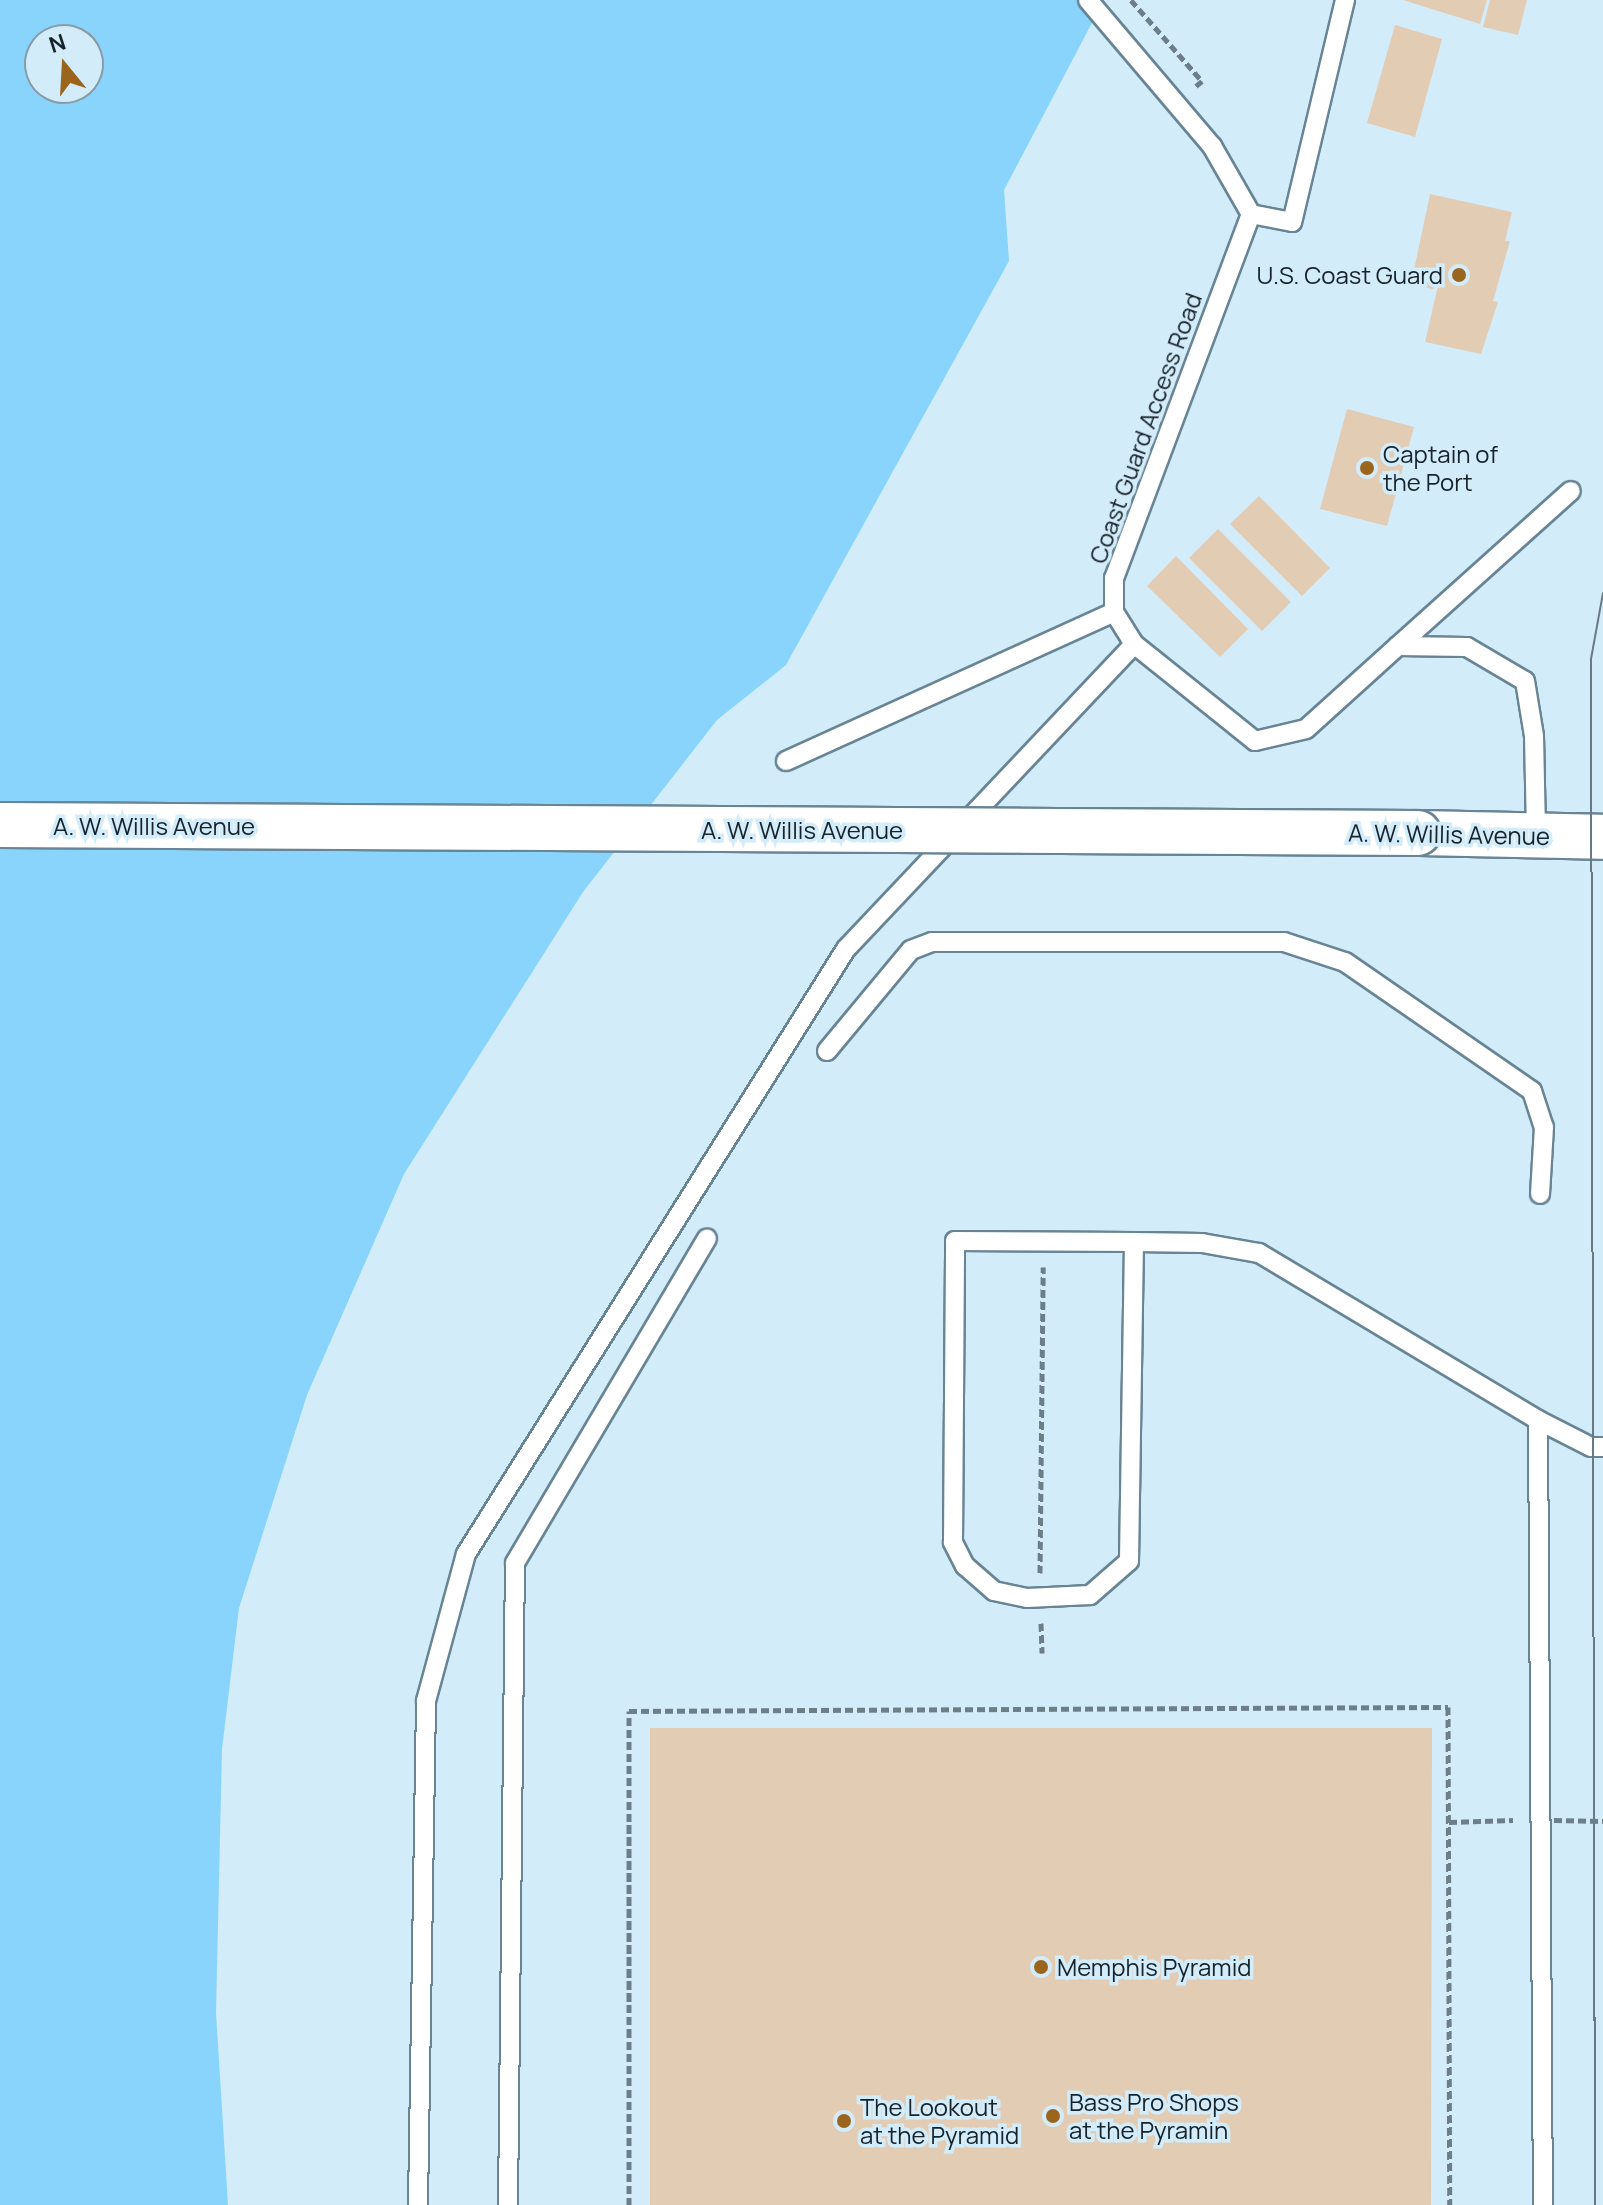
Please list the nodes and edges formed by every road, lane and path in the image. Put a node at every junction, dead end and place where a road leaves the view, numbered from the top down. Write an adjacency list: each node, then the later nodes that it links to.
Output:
1 (1088, 0): 3 (lane)
2 (1345, 0): 3 (lane)
3 (1251, 214): 5 (lane, Coast Guard Access Road)
4 (1571, 491): 7 (lane)
5 (1114, 612): 6 (lane); 8 (lane)
6 (1134, 644): 7 (lane); 24 (lane)
7 (1398, 646): 10 (lane)
8 (786, 761)
9 (0, 825): 10 (main road, A. W. Willis Avenue, bridge)
10 (1536, 835): 11 (main road, A. W. Willis Avenue)
11 (1603, 837)
12 (827, 1051): 13 (lane)
13 (1540, 1194)
14 (707, 1238): 25 (lane)
15 (1043, 1242): 16 (lane); 19 (path); 19 (lane)
16 (1134, 1242): 17 (lane); 19 (lane)
17 (1538, 1420): 18 (lane); 21 (lane)
18 (1603, 1447)
19 (1040, 1597): 20 (path)
20 (1042, 1653)
21 (1547, 1820): 22 (path, bridge); 23 (path); 28 (lane)
22 (1603, 1821)
23 (1449, 1822): 26 (path); 27 (path)
24 (418, 2205)
25 (508, 2205)
26 (629, 2205)
27 (1450, 2205)
28 (1543, 2205)

